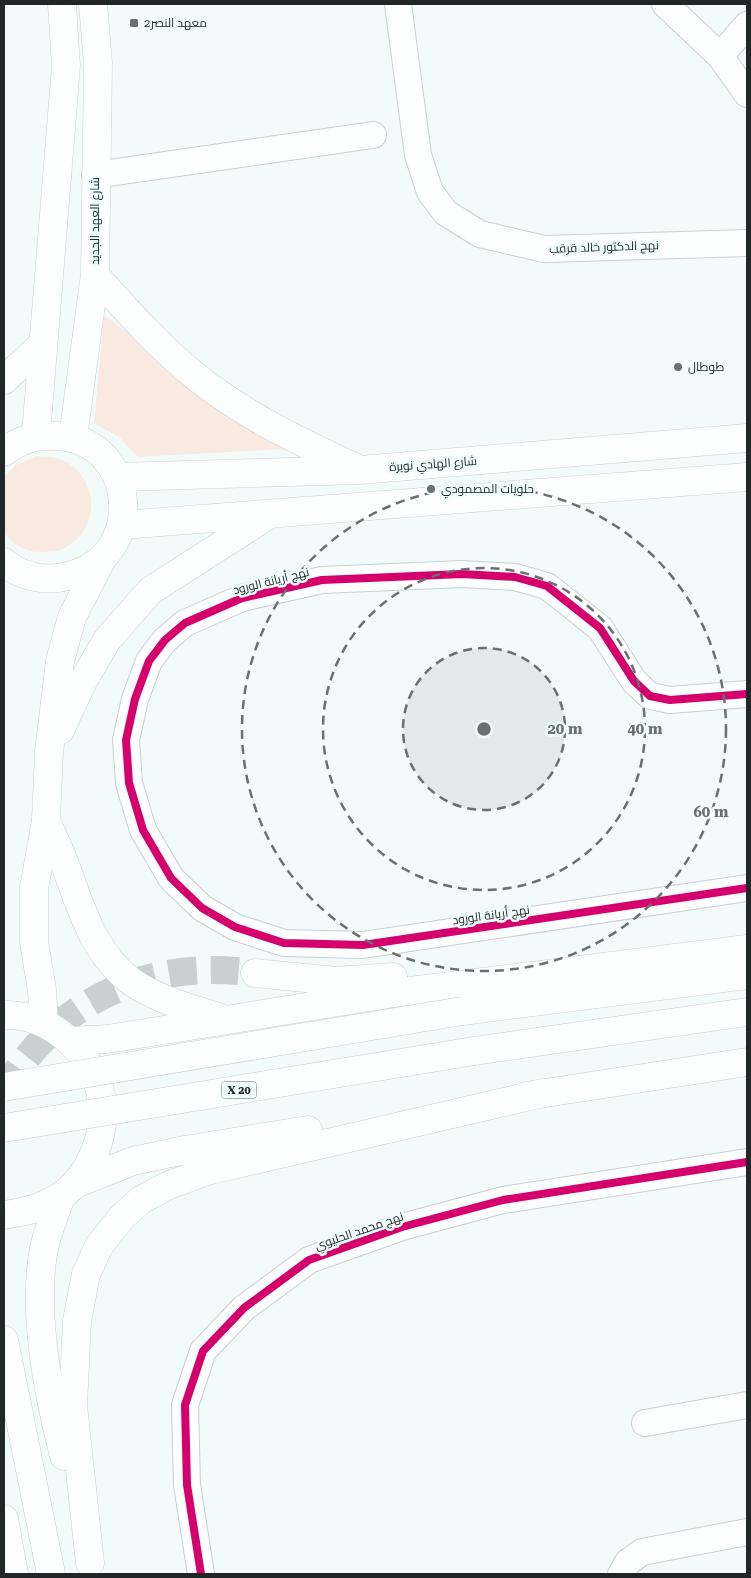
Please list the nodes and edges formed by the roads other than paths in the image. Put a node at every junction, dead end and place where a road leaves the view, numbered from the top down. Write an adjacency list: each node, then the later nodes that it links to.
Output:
1 (62, 4): 12 (main road)
2 (93, 4): 9 (main road, شارع العهد الجديد)
3 (398, 4): 10 (street, نهج الدكتور خالد قرقب)
4 (665, 4): 6 (street)
5 (747, 25): 6 (street)
6 (720, 56): 7 (street)
7 (747, 94)
8 (373, 135): 9 (street)
9 (95, 175): 11 (main road, شارع العهد الجديد)
10 (747, 243)
11 (95, 275): 15 (main road, شارع العهد الجديد); 18 (main road)
12 (43, 344): 13 (main road); 14 (main road)
13 (4, 380)
14 (36, 435): 15 (main road); 17 (main road)
15 (74, 437): 20 (main road)
16 (747, 438): 18 (main road, شارع الهادي نويرة)
17 (4, 452)
18 (360, 470): 20 (main road, شارع الهادي نويرة)
19 (747, 476): 21 (main road)
20 (118, 477): 22 (main road)
21 (272, 513): 22 (main road); 26 (main road)
22 (122, 525): 23 (main road)
23 (102, 559): 24 (main road); 26 (main road)
24 (4, 571)
25 (747, 694): 28 (street, نهج أريانة الورود)
26 (50, 752): 27 (main road)
27 (46, 821): 35 (main road); 36 (main road)
28 (747, 888)
29 (747, 939): 31 (main road)
30 (747, 949): 35 (main road)
31 (255, 973)
32 (747, 975): 39 (main road, bridge)
33 (747, 1012): 41 (main road, X 20, bridge)
34 (4, 1015): 36 (main road)
35 (225, 1019): 37 (main road)
36 (44, 1023): 37 (main road)
37 (70, 1041): 41 (main road)
38 (747, 1062): 40 (main road)
39 (4, 1087)
40 (543, 1093): 44 (main road); 52 (main road)
41 (102, 1112): 42 (main road, X 20, bridge); 44 (main road)
42 (4, 1128)
43 (747, 1162): 55 (street, نهج محمد الحليوي)
44 (68, 1190): 45 (main road); 52 (main road)
45 (4, 1216)
46 (4, 1340): 54 (main road)
47 (747, 1405): 48 (street)
48 (645, 1423)
49 (4, 1519): 53 (main road)
50 (747, 1532): 56 (street)
51 (4, 1546): 53 (main road)
52 (91, 1569)
53 (14, 1574)
54 (51, 1574)
55 (201, 1574)
56 (621, 1574)

